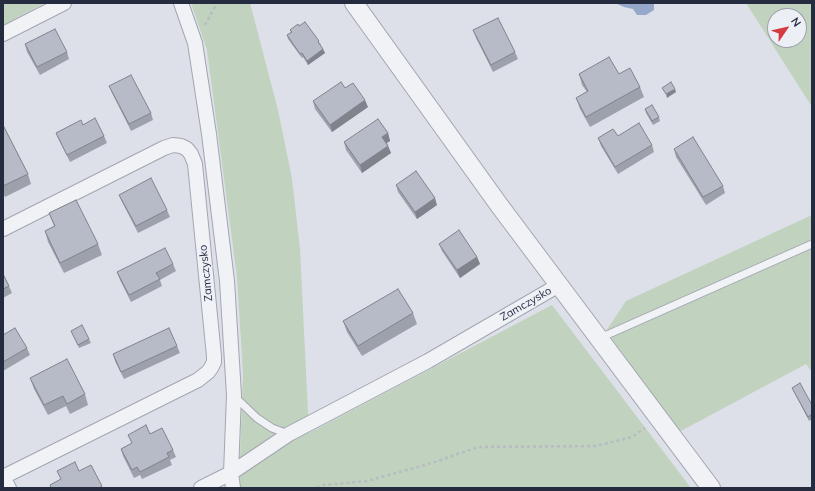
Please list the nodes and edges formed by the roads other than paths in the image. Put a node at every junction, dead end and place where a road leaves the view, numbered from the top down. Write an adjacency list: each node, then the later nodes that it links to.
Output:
1 (64, 3): 4 (street)
2 (181, 3): 9 (street)
3 (354, 3): 7 (street, Zamczysko)
4 (3, 34)
5 (3, 229): 12 (street, Zamczysko)
6 (812, 244): 8 (lane)
7 (559, 285): 8 (street, Zamczysko); 10 (street, Zamczysko)
8 (599, 338): 16 (street, Zamczysko)
9 (234, 396): 10 (lane); 11 (street)
10 (289, 434): 11 (street, Zamczysko)
11 (231, 473): 14 (street, Zamczysko); 15 (street)
12 (3, 477): 13 (street, Zamczysko)
13 (9, 488)
14 (201, 488)
15 (233, 488)
16 (711, 488)

